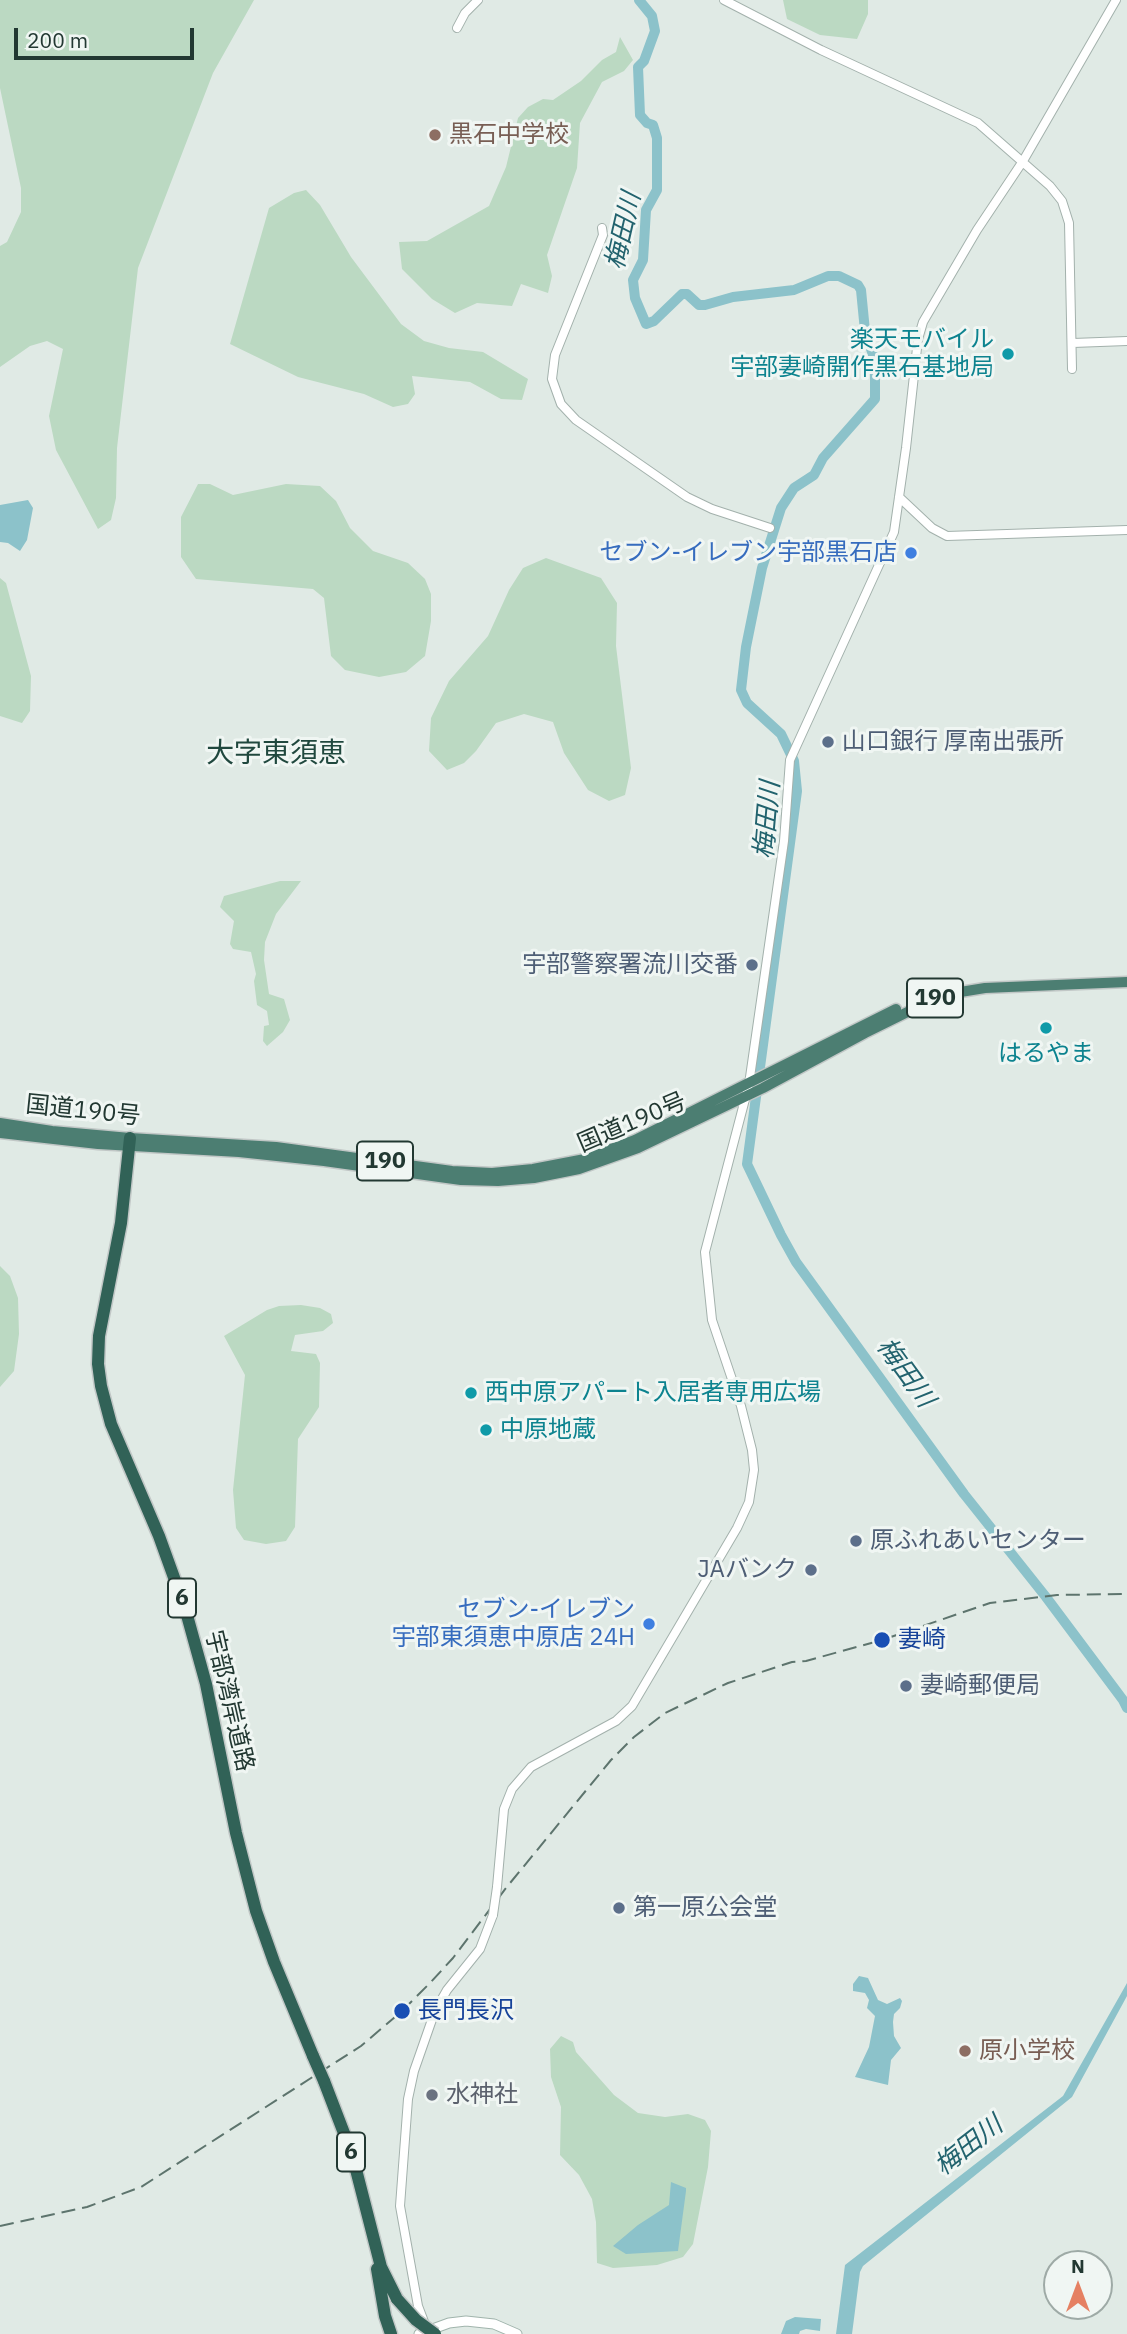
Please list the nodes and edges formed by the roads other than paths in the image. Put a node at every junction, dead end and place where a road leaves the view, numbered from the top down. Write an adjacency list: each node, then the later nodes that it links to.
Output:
1 (478, 0): 4 (street)
2 (724, 0): 5 (street)
3 (1116, 0): 5 (street)
4 (457, 28)
5 (1023, 161): 8 (street); 10 (street)
6 (602, 228): 11 (street)
7 (1127, 341): 8 (street)
8 (1073, 343): 9 (street)
9 (1072, 369)
10 (899, 497): 12 (street); 14 (street)
11 (770, 528)
12 (1127, 530)
13 (1127, 980): 14 (highway, 国道190号 / 190)
14 (754, 1086): 17 (highway, 国道190号 / 190); 20 (street, bridge)
15 (0, 1123): 17 (highway, 国道190号 / 190)
16 (0, 1133): 17 (highway, 国道190号 / 190)
17 (129, 1142): 18 (highway, 宇部湾岸道路 / 6, bridge)
18 (371, 2227): 19 (highway, 宇部湾岸道路 / 6); 20 (highway, 宇部湾岸道路 / 6, bridge)
19 (390, 2332)
20 (427, 2333): 21 (main road)
21 (515, 2333)

